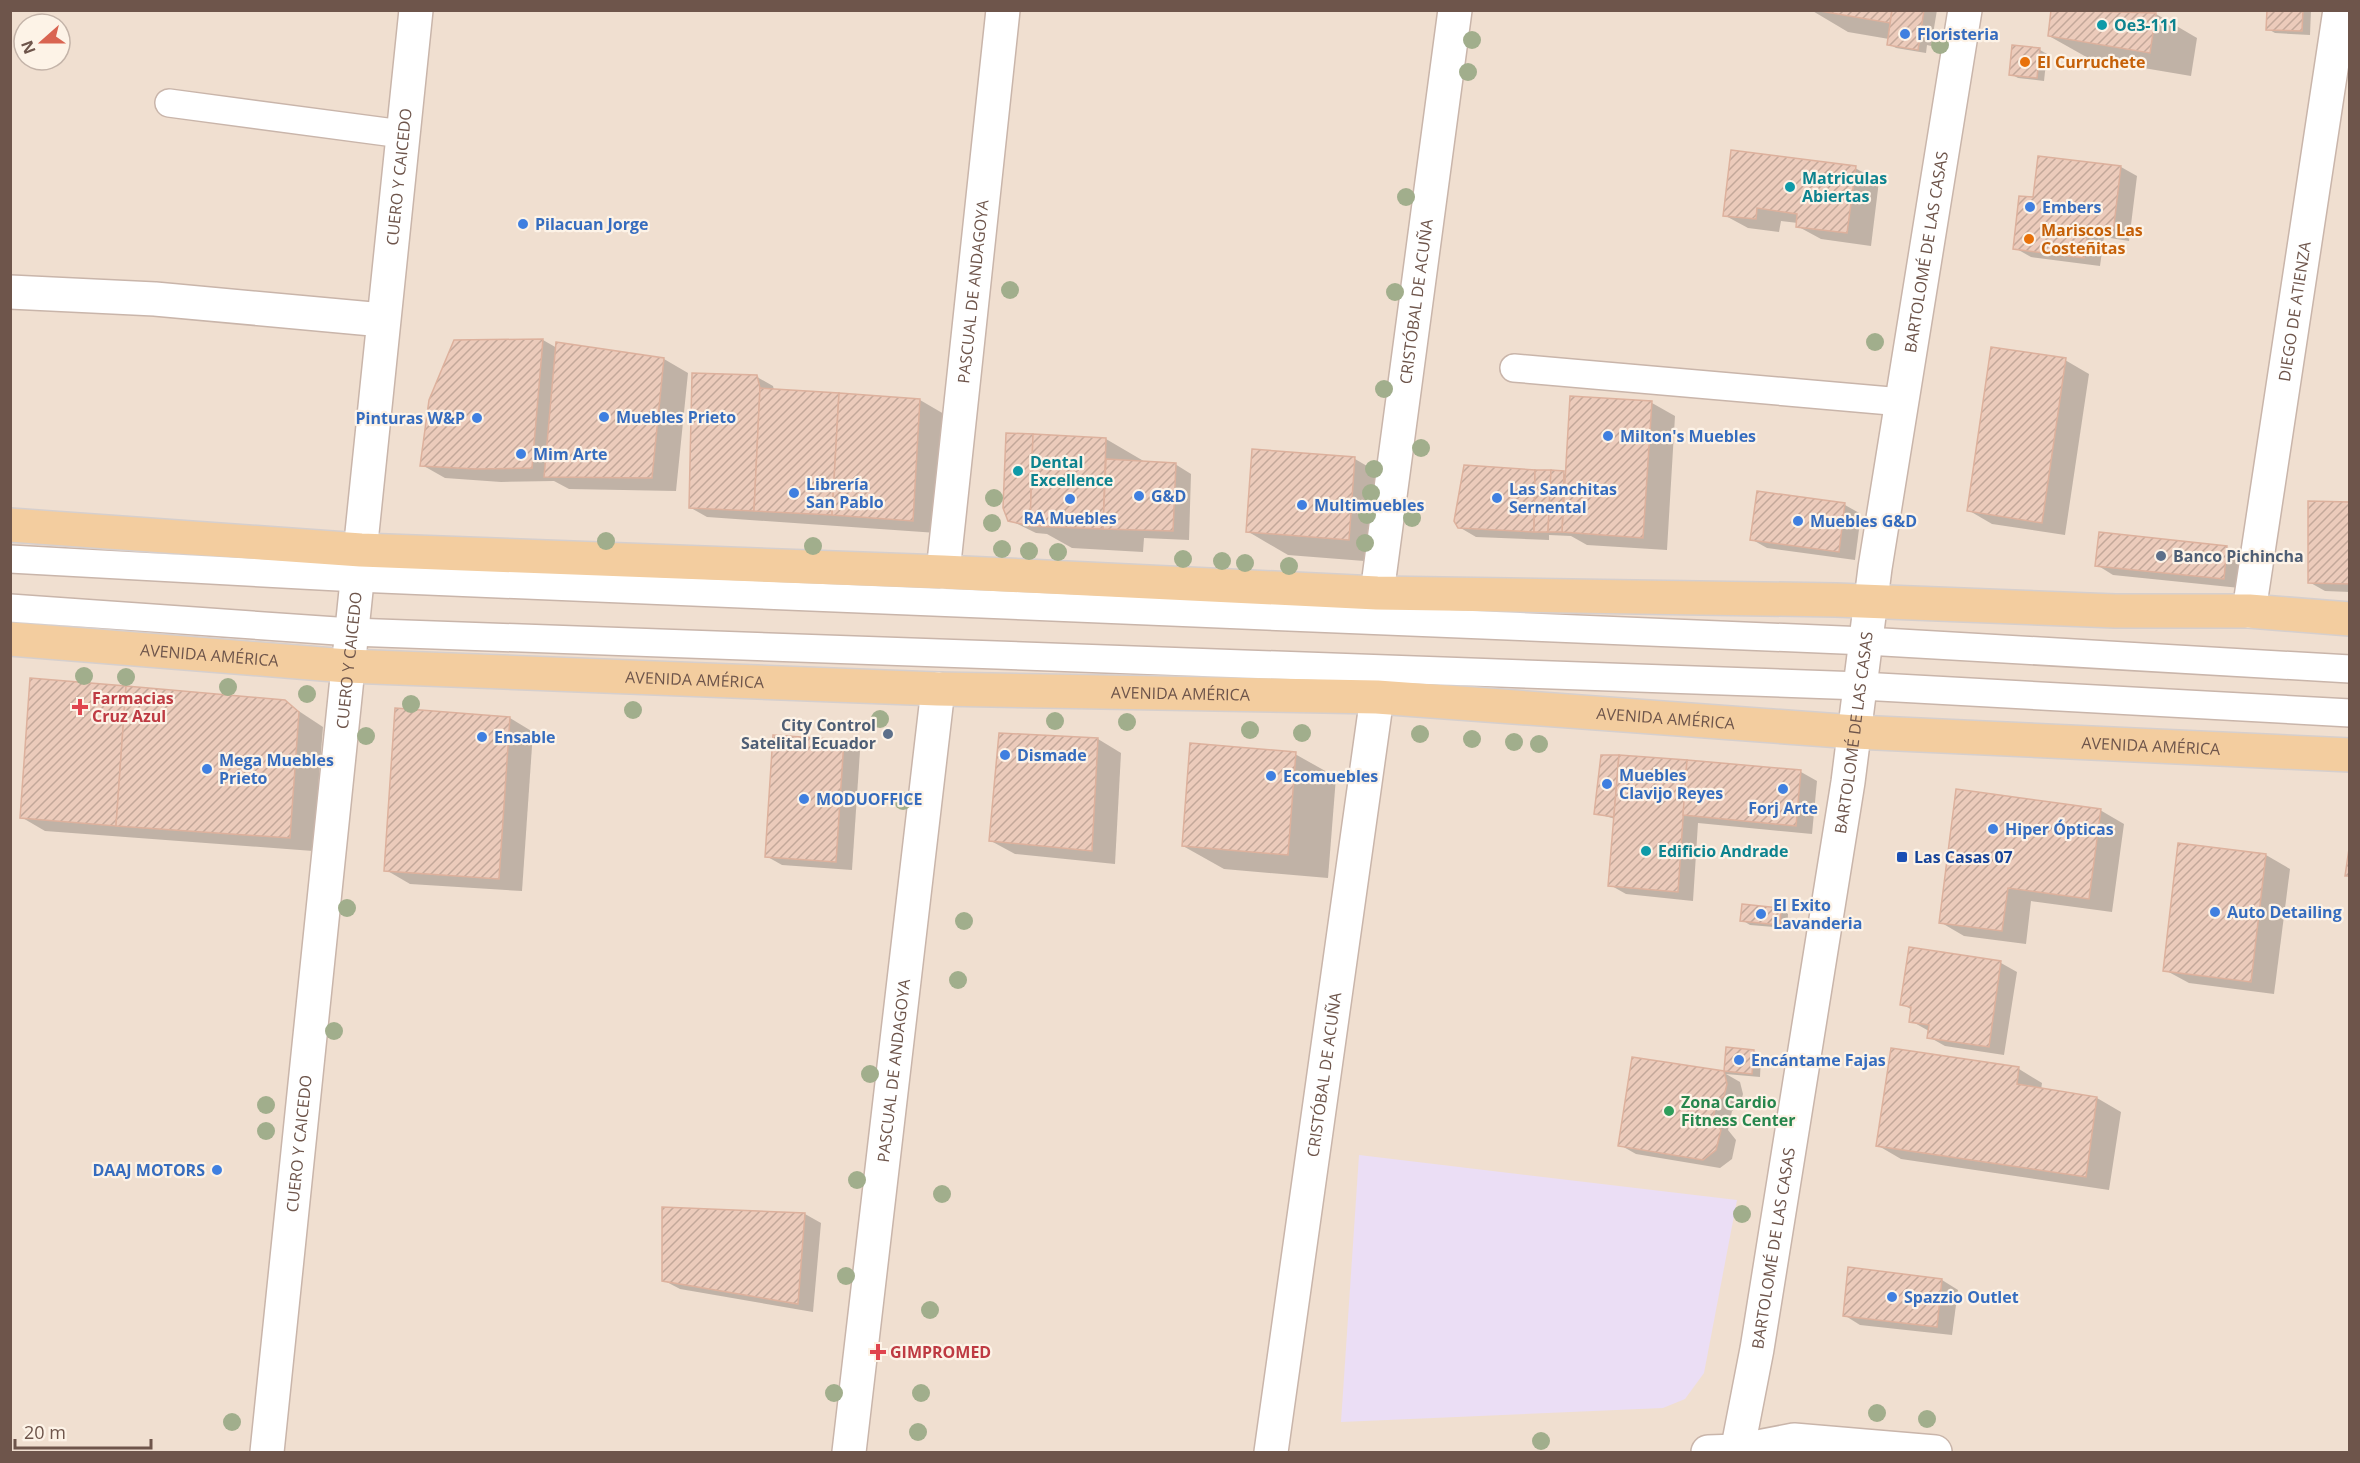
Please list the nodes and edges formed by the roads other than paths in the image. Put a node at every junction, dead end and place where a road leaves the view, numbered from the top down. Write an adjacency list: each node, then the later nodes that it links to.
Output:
1 (416, 10): 7 (street, CUERO Y CAICEDO)
2 (1003, 10): 15 (street, PASCUAL DE ANDAGOYA)
3 (1455, 10): 16 (street, CRISTÓBAL DE ACUÑA)
4 (1965, 10): 11 (street, BARTOLOMÉ DE LAS CASAS)
5 (2340, 10): 19 (street, DIEGO DE ATIENZA)
6 (169, 103): 7 (lane)
7 (402, 134): 9 (street, CUERO Y CAICEDO)
8 (10, 292): 9 (street)
9 (383, 320): 14 (street, CUERO Y CAICEDO)
10 (1514, 368): 11 (lane)
11 (1902, 402): 17 (street, BARTOLOMÉ DE LAS CASAS)
12 (10, 525): 14 (main road)
13 (10, 559): 14 (lane)
14 (359, 564): 15 (main road); 21 (street, CUERO Y CAICEDO); 23 (lane)
15 (943, 572): 16 (main road)
16 (1377, 593): 17 (main road)
17 (1871, 602): 19 (main road); 23 (street, BARTOLOMÉ DE LAS CASAS)
18 (10, 609): 21 (lane)
19 (2249, 611): 20 (main road)
20 (2349, 620)
21 (351, 633): 24 (street, CUERO Y CAICEDO); 26 (lane)
22 (10, 639): 24 (main road, AVENIDA AMÉRICA)
23 (1866, 641): 25 (lane); 26 (street, BARTOLOMÉ DE LAS CASAS)
24 (347, 666): 27 (main road, AVENIDA AMÉRICA); 32 (street, CUERO Y CAICEDO)
25 (2349, 669)
26 (1861, 686): 29 (lane); 30 (street, BARTOLOMÉ DE LAS CASAS)
27 (938, 689): 28 (main road, AVENIDA AMÉRICA); 33 (street, PASCUAL DE ANDAGOYA)
28 (1377, 696): 30 (main road, AVENIDA AMÉRICA); 34 (street, CRISTÓBAL DE ACUÑA)
29 (2349, 713)
30 (1855, 732): 31 (main road, AVENIDA AMÉRICA); 35 (street, BARTOLOMÉ DE LAS CASAS)
31 (2349, 755)
32 (267, 1452)
33 (849, 1452)
34 (1271, 1452)
35 (1728, 1452): 36 (street)
36 (1935, 1452)

